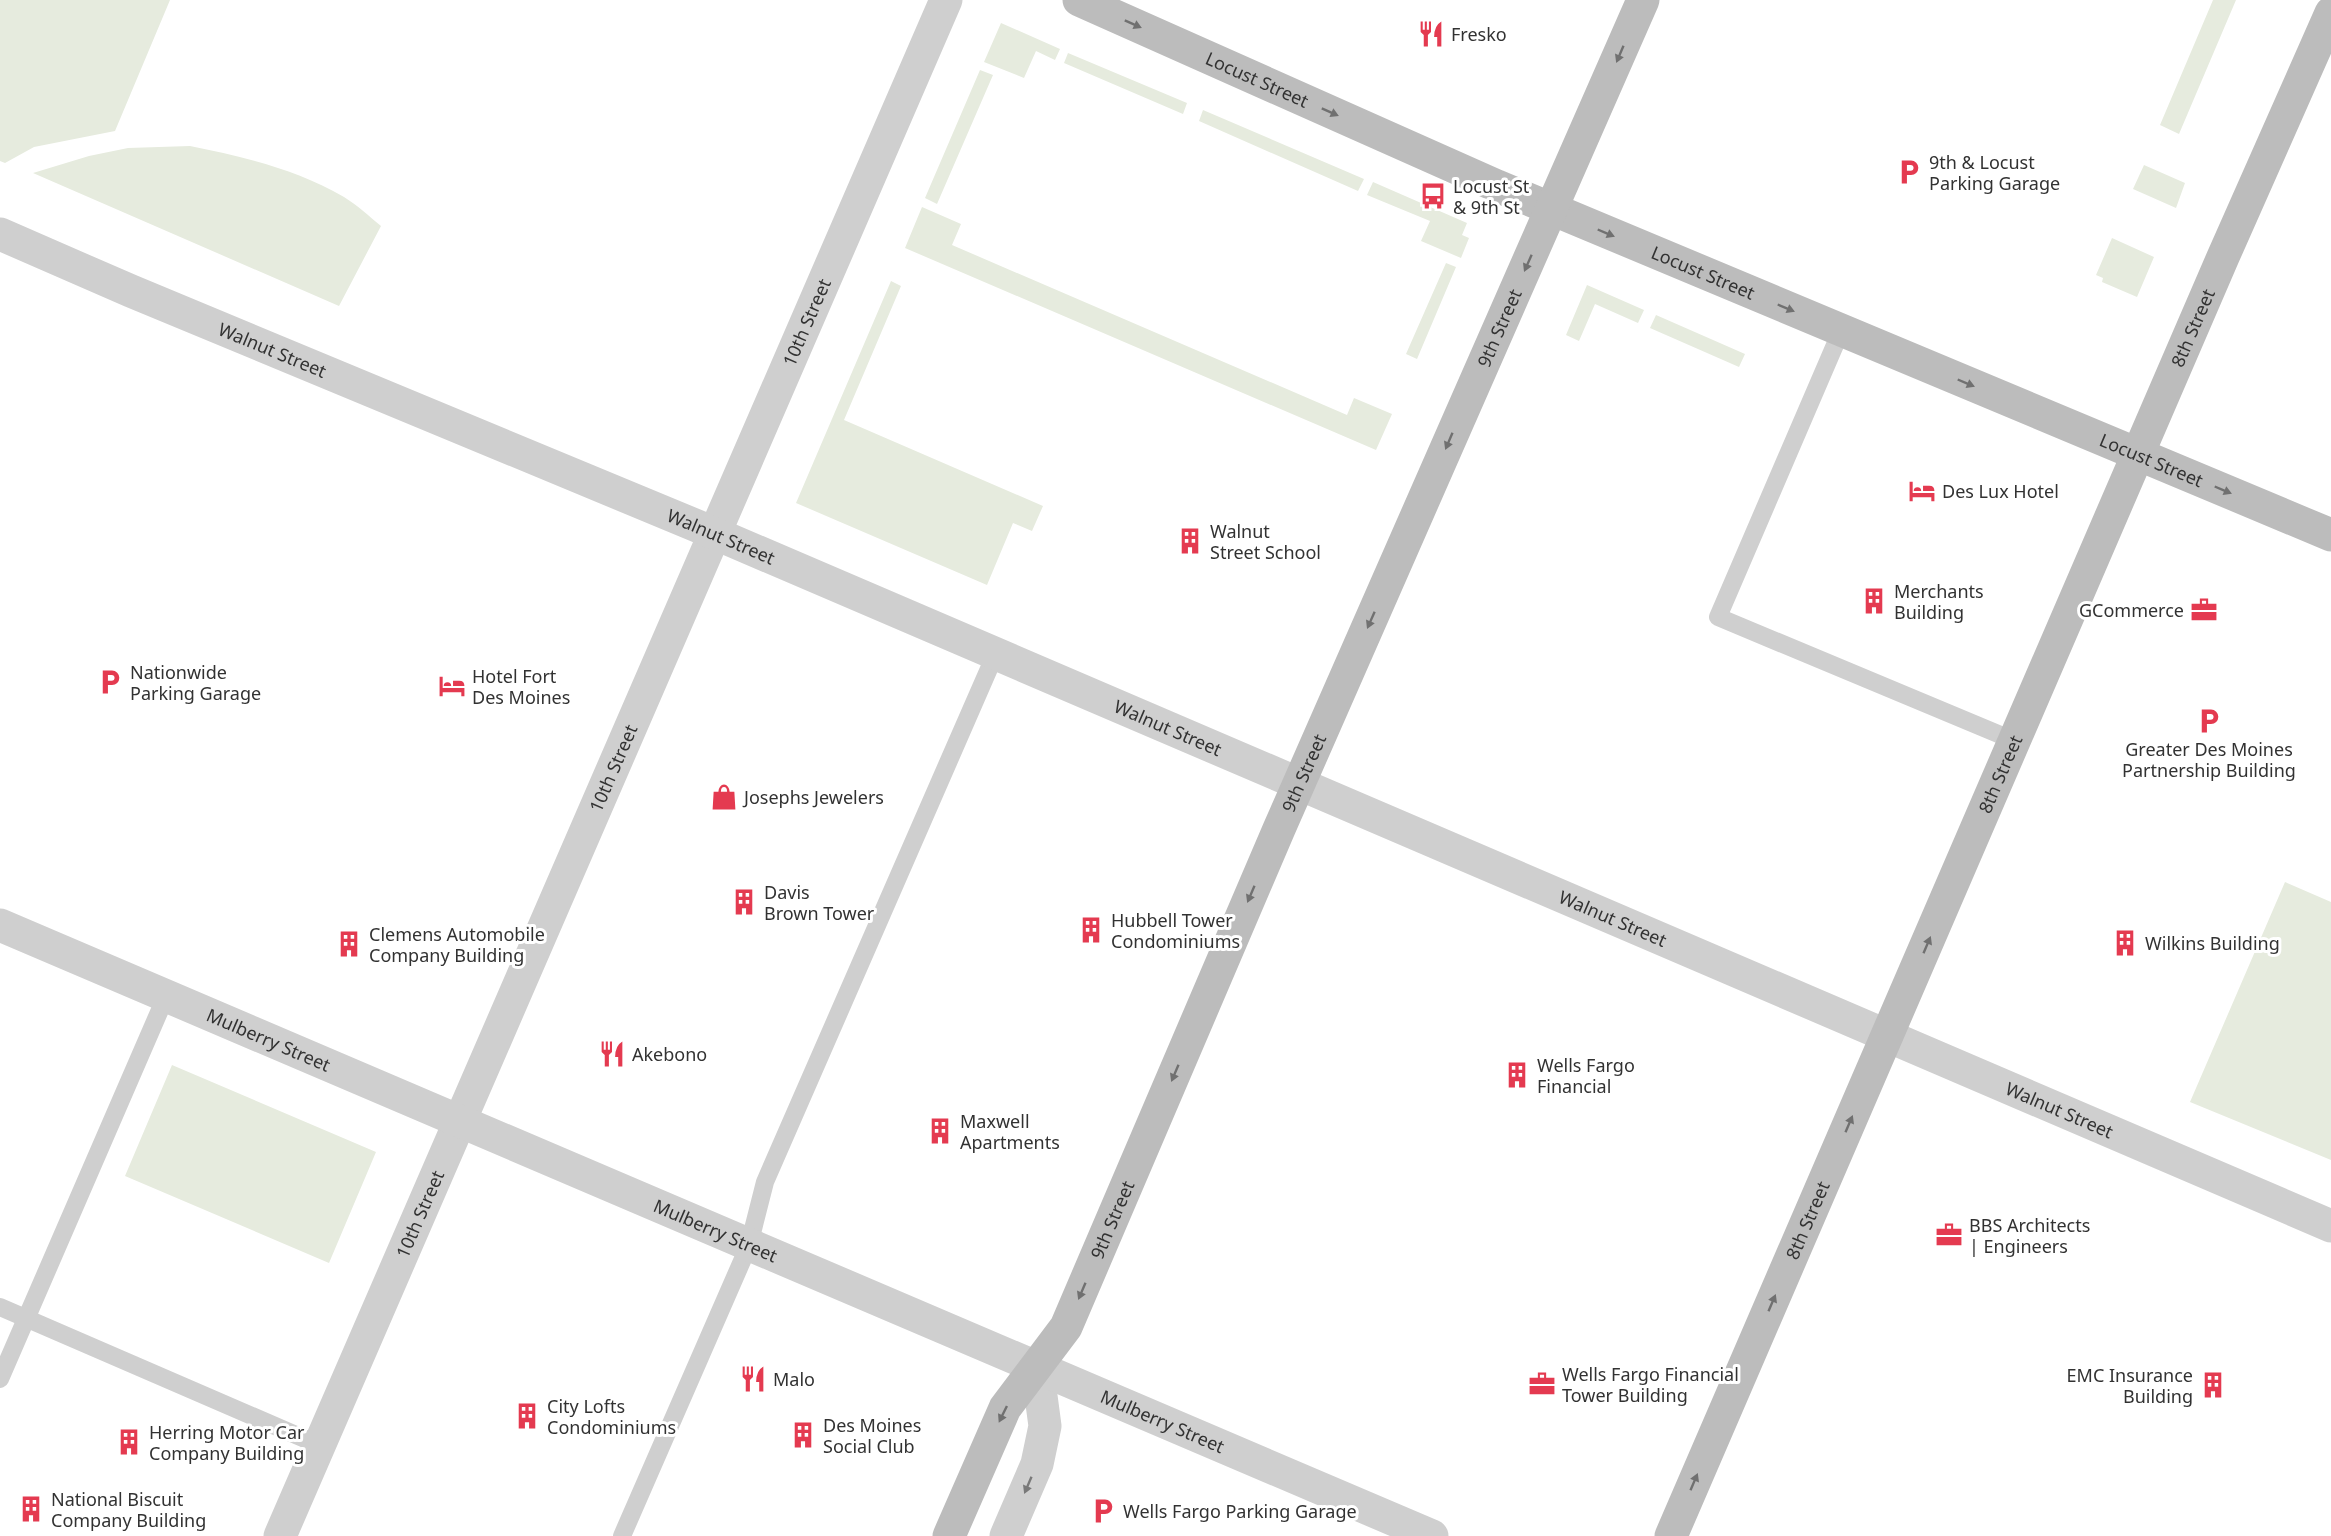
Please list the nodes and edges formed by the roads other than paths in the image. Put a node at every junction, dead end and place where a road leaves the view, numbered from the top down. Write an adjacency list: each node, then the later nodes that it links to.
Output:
1 (946, 0): 9 (street, 10th Street)
2 (1079, 0): 5 (main road, Locust Street, one-way to 5)
3 (1643, 0): 5 (main road, 9th Street, one-way to 5)
4 (2331, 13): 8 (main road, 8th Street)
5 (1552, 210): 7 (main road, Locust Street, one-way to 7); 13 (main road, 9th Street, one-way to 13)
6 (0, 234): 9 (street, Walnut Street)
7 (1841, 331): 8 (main road, Locust Street, one-way to 8); 12 (lane)
8 (2139, 455): 10 (main road, Locust Street, one-way to 10); 12 (main road, 8th Street)
9 (714, 533): 11 (street, Walnut Street); 17 (street, 10th Street)
10 (2331, 535)
11 (995, 655): 13 (street, Walnut Street); 19 (lane)
12 (2015, 741): 16 (main road, 8th Street, one-way to 12)
13 (1299, 785): 16 (street, Walnut Street); 22 (main road, 9th Street, one-way to 22)
14 (0, 925): 15 (street, Mulberry Street)
15 (166, 996): 17 (street, Mulberry Street); 21 (lane)
16 (1887, 1037): 18 (street, Walnut Street); 30 (main road, 8th Street, one-way to 16)
17 (459, 1122): 19 (street, Mulberry Street); 24 (street, 10th Street)
18 (2331, 1226)
19 (749, 1245): 22 (street, Mulberry Street); 26 (lane)
20 (0, 1307): 21 (lane)
21 (26, 1318): 23 (lane); 24 (lane)
22 (1037, 1366): 27 (main road, 9th Street, one-way to 27); 28 (street, one-way to 28); 29 (street, Mulberry Street)
23 (0, 1379)
24 (320, 1445): 25 (street, 10th Street)
25 (280, 1536)
26 (622, 1536)
27 (950, 1536)
28 (1006, 1536)
29 (1432, 1536)
30 (1671, 1536)

